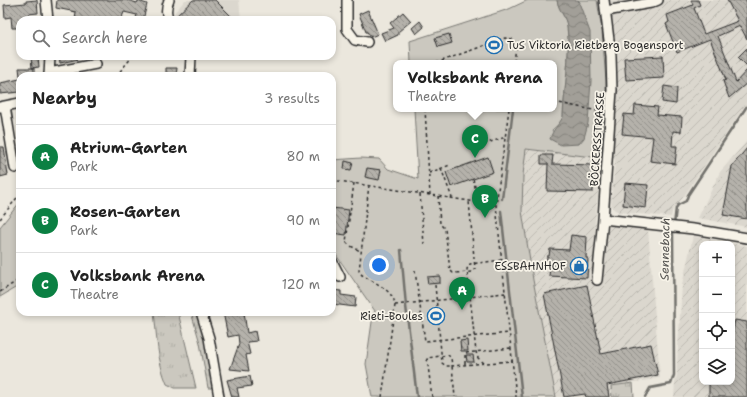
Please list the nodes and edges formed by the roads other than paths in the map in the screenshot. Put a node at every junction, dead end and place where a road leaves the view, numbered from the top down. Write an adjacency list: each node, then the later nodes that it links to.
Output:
1 (46, 0): 7 (street)
2 (169, 0): 8 (street)
3 (347, 0): 9 (street)
4 (604, 0): 6 (street, BÖCKERSSTRASSE)
5 (658, 0): 6 (street)
6 (606, 11): 21 (street, BÖCKERSSTRASSE)
7 (48, 16)
8 (167, 16)
9 (367, 42)
10 (50, 60): 13 (street)
11 (191, 60): 15 (street)
12 (96, 64): 14 (street)
13 (49, 72)
14 (62, 72)
15 (190, 72)
16 (16, 104): 17 (street)
17 (3, 106): 18 (street)
18 (10, 132): 19 (street); 20 (street)
19 (0, 134)
20 (15, 168)
21 (603, 219): 22 (street); 25 (street, BÖCKERSSTRASSE)
22 (747, 238)
23 (336, 269): 24 (street)
24 (340, 277)
25 (597, 280)
26 (202, 316): 27 (street)
27 (218, 397)

